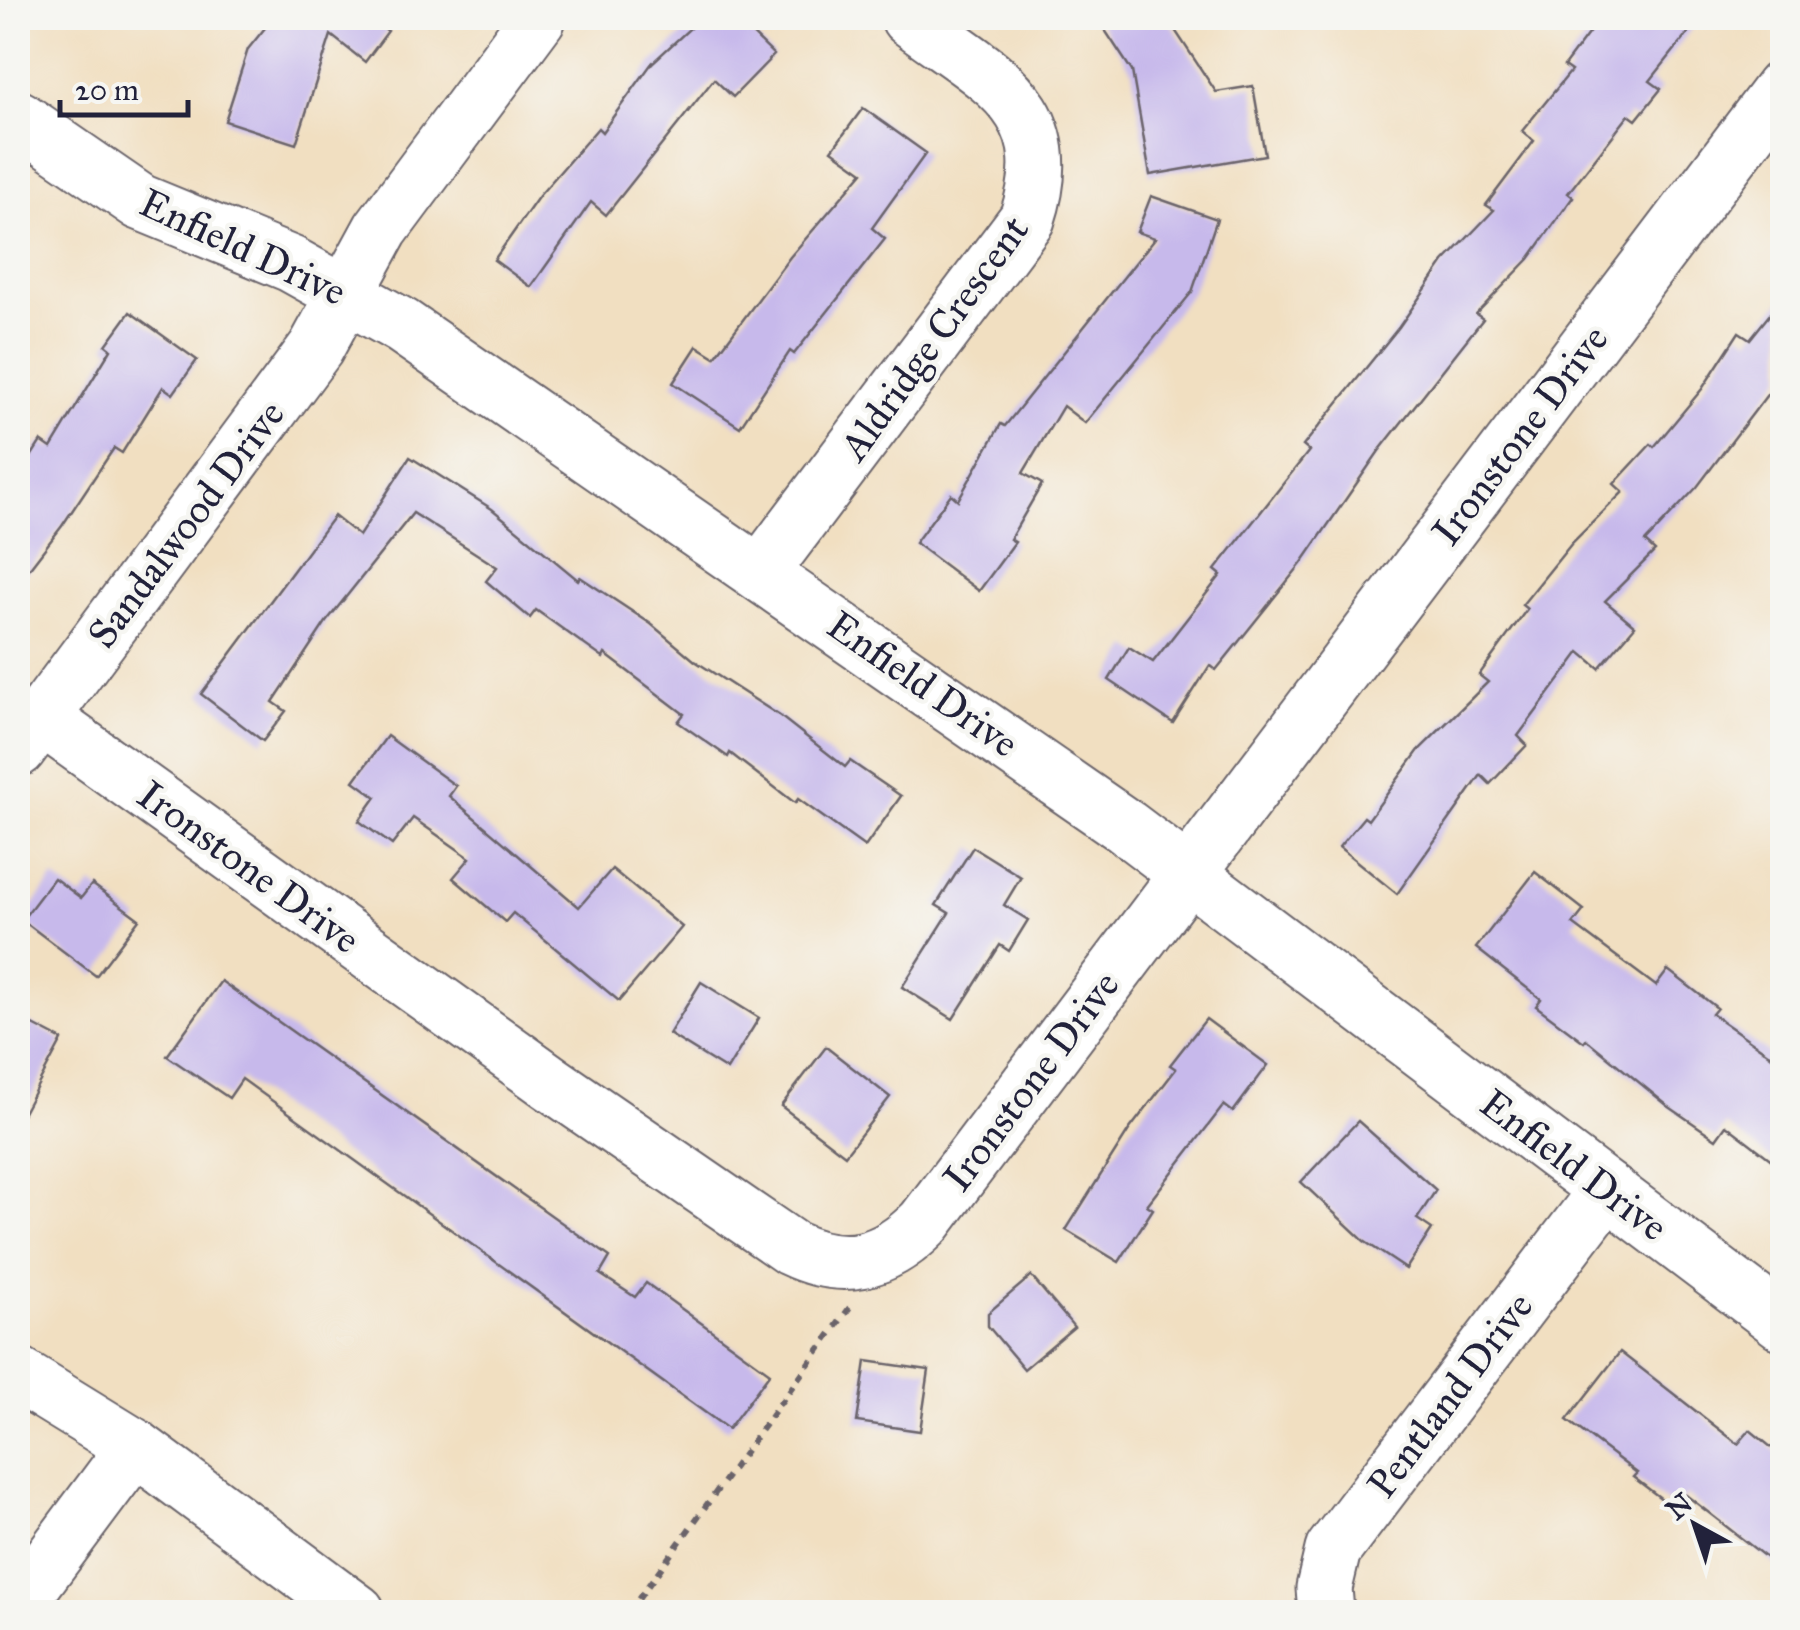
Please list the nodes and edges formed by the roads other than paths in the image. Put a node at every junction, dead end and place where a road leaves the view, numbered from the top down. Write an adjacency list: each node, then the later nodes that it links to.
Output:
1 (538, 18): 5 (street)
2 (909, 18): 6 (street, Aldridge Crescent)
3 (1782, 88): 8 (street, Ironstone Drive)
4 (18, 118): 5 (street, Enfield Drive)
5 (346, 293): 6 (street, Enfield Drive); 7 (street, Sandalwood Drive)
6 (762, 572): 8 (street, Enfield Drive)
7 (30, 733): 8 (street, Ironstone Drive)
8 (1188, 872): 9 (street, Enfield Drive)
9 (1607, 1190): 10 (street, Enfield Drive); 15 (street, Pentland Drive)
10 (1782, 1322)
11 (18, 1375): 12 (street)
12 (135, 1447): 13 (street); 14 (street)
13 (18, 1604)
14 (357, 1612)
15 (1326, 1612)

